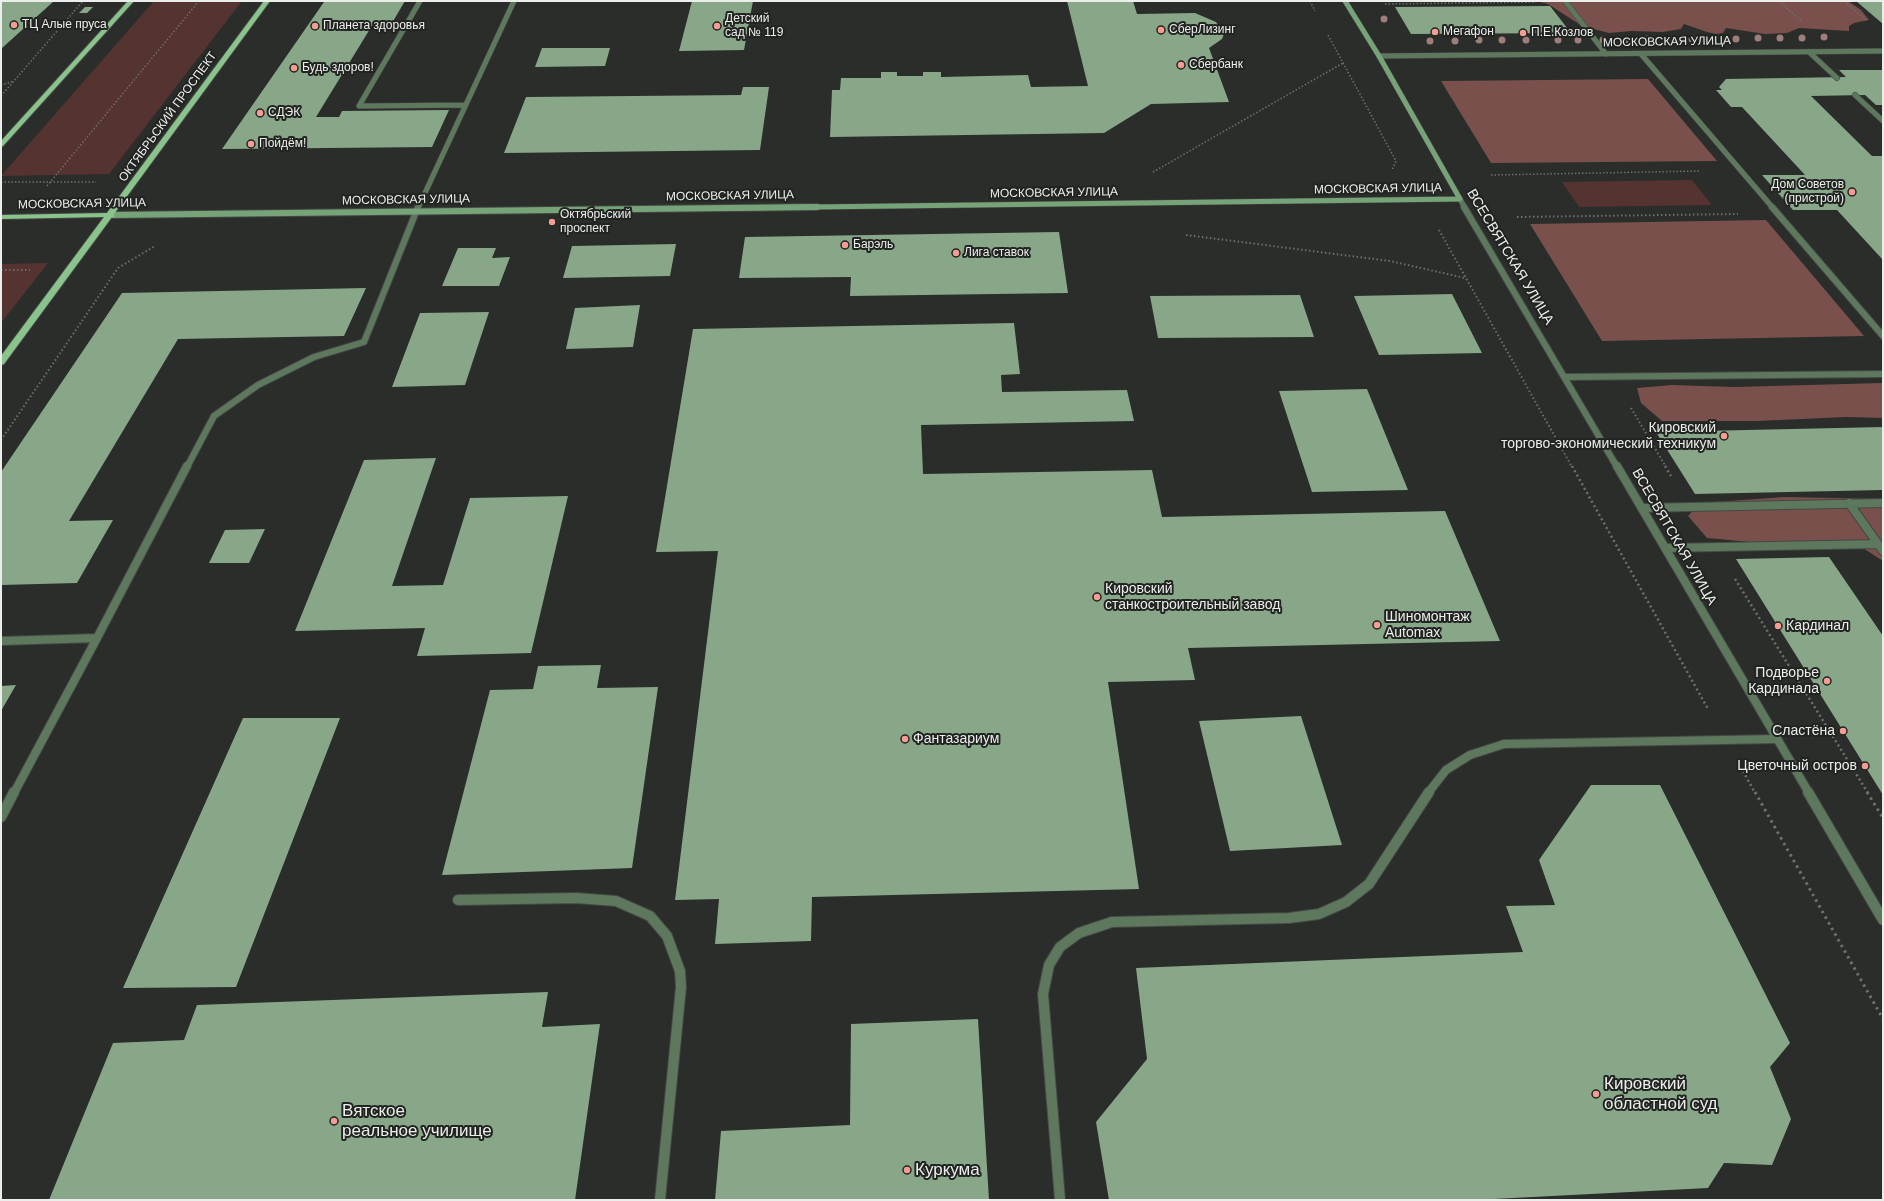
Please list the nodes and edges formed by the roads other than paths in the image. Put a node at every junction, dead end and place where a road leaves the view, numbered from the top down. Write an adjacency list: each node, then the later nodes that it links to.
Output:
1 (131, 1): 16 (main road)
2 (267, 1): 19 (main road, ОКТЯБРЬСКИЙ ПРОСПЕКТ)
3 (420, 1): 14 (street)
4 (514, 1): 14 (street)
5 (1345, 1): 11 (main road, ВСЕСВЯТСКАЯ УЛИЦА)
6 (1564, 1): 9 (street)
7 (1883, 51): 8 (street, МОСКОВСКАЯ УЛИЦА)
8 (1809, 52): 10 (street, МОСКОВСКАЯ УЛИЦА); 12 (street)
9 (1606, 54): 10 (street, МОСКОВСКАЯ УЛИЦА); 11 (street, МОСКОВСКАЯ УЛИЦА)
10 (1641, 54): 21 (street)
11 (1379, 56): 17 (main road, ВСЕСВЯТСКАЯ УЛИЦА)
12 (1837, 78)
13 (1855, 95): 15 (street)
14 (466, 104): 18 (street)
15 (1883, 121)
16 (1, 145)
17 (1460, 199): 18 (main road, МОСКОВСКАЯ УЛИЦА); 24 (street, ВСЕСВЯТСКАЯ УЛИЦА)
18 (416, 211): 19 (main road, МОСКОВСКАЯ УЛИЦА); 31 (street)
19 (111, 215): 20 (main road, МОСКОВСКАЯ УЛИЦА); 22 (main road, ОКТЯБРЬСКИЙ ПРОСПЕКТ)
20 (1, 217)
21 (1883, 336)
22 (1, 362)
23 (1883, 374): 24 (street)
24 (1566, 377): 27 (street, ВСЕСВЯТСКАЯ УЛИЦА)
25 (1849, 503): 26 (street); 27 (street); 28 (street)
26 (1883, 503)
27 (1642, 508): 29 (street, ВСЕСВЯТСКАЯ УЛИЦА)
28 (1878, 544): 29 (street); 30 (street)
29 (1666, 548): 33 (street, ВСЕСВЯТСКАЯ УЛИЦА)
30 (1883, 551)
31 (96, 638): 32 (street); 34 (street)
32 (1, 641)
33 (1778, 739): 36 (street, ВСЕСВЯТСКАЯ УЛИЦА); 38 (street)
34 (1, 817)
35 (458, 900): 37 (street)
36 (1883, 920)
37 (660, 1200)
38 (1060, 1200)

